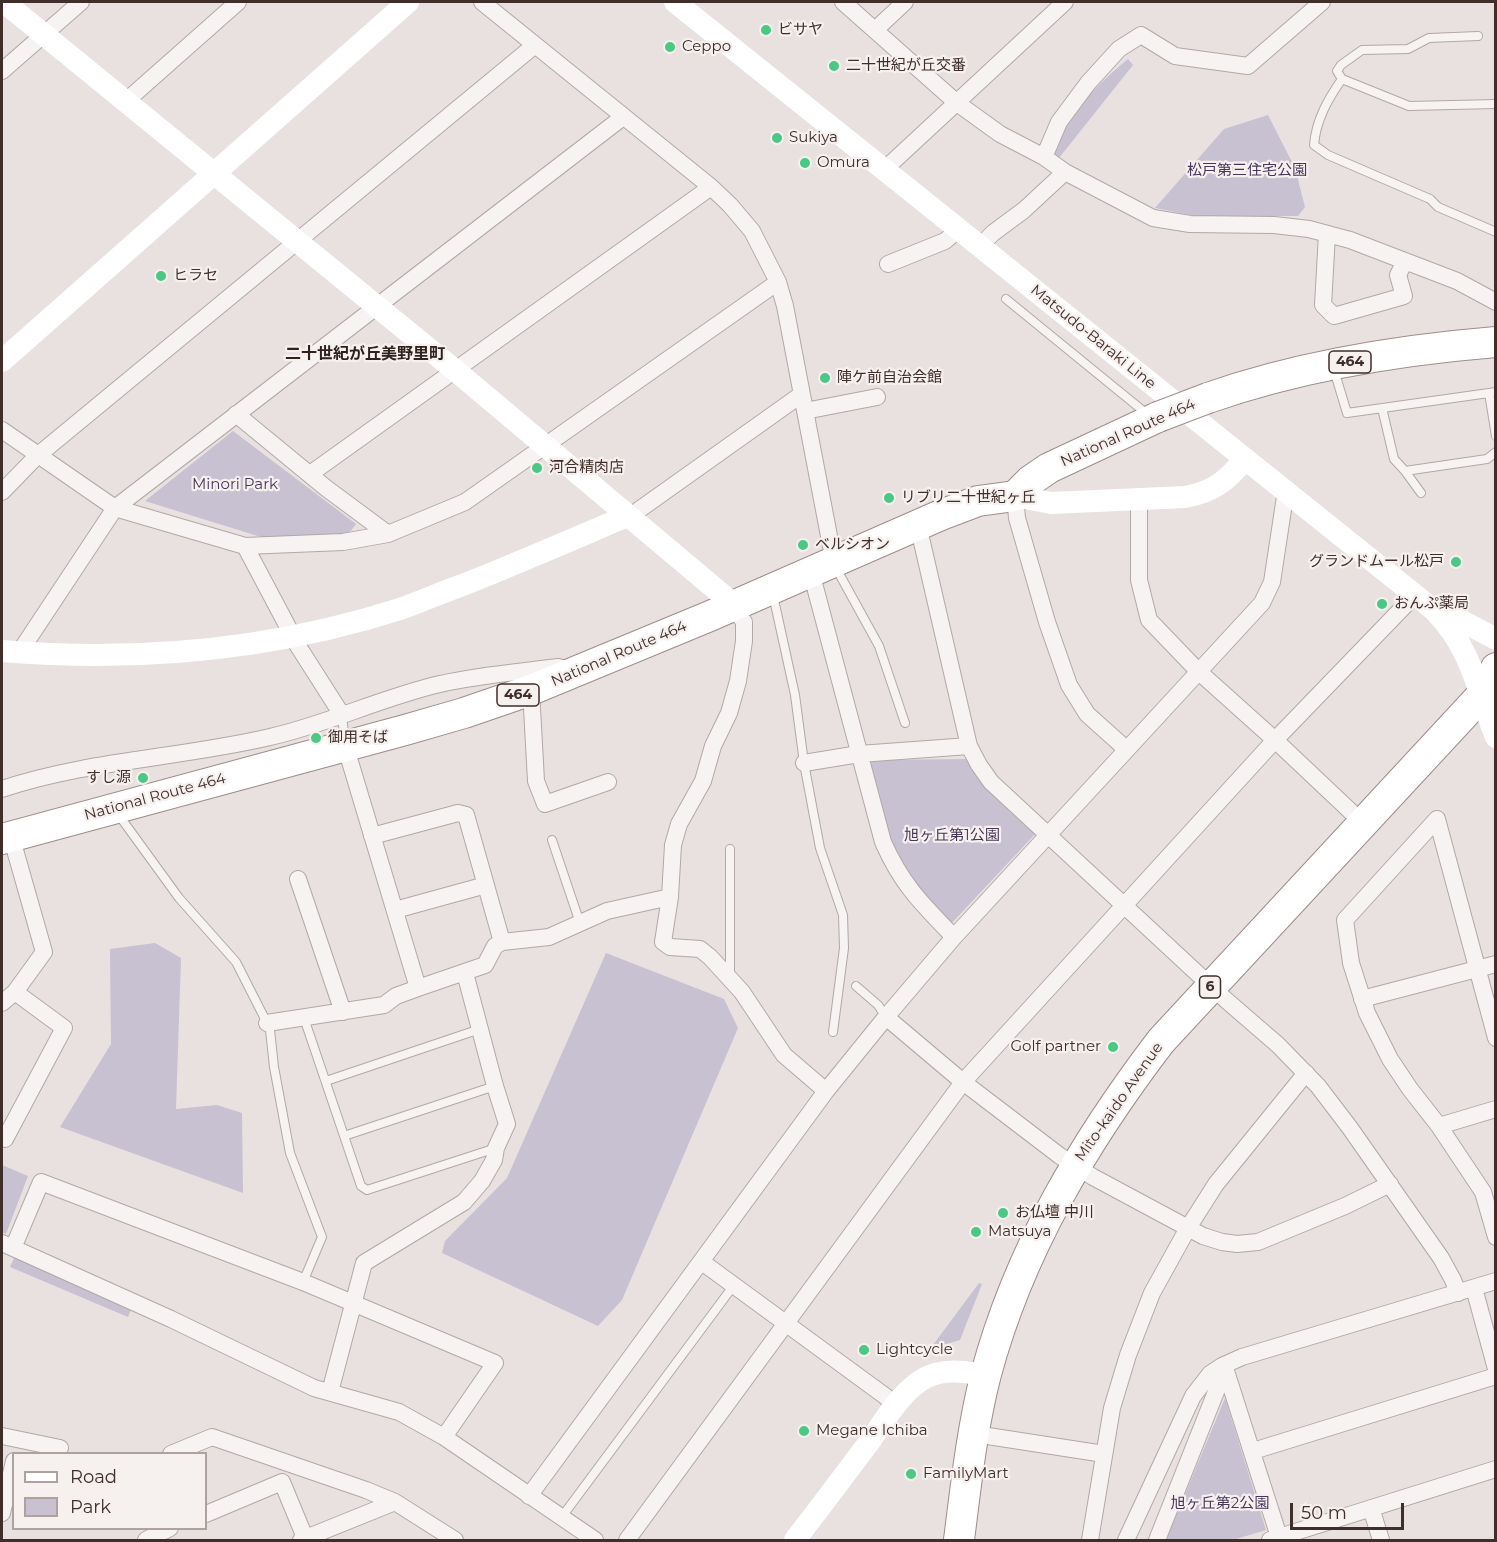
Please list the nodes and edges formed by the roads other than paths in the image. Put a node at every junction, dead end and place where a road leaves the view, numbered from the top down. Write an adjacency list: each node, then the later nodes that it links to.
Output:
1 (4, 2): 12 (street)
2 (81, 2): 12 (street)
3 (238, 2): 17 (street)
4 (408, 2): 23 (street)
5 (482, 2): 14 (street)
6 (675, 2): 22 (street, Matsudo-Baraki Line)
7 (843, 2): 11 (street)
8 (905, 2): 11 (street)
9 (1065, 2): 18 (street)
10 (1322, 2): 21 (street)
11 (875, 30): 18 (street)
12 (44, 34): 15 (street); 17 (street)
13 (1478, 36): 16 (lane)
14 (535, 45): 20 (street); 29 (street)
15 (2, 71)
16 (1342, 79): 19 (lane); 27 (lane)
17 (125, 102): 23 (street)
18 (957, 103): 21 (street); 22 (street)
19 (1496, 104)
20 (623, 117): 25 (street); 36 (street)
21 (1044, 157): 24 (street)
22 (885, 169): 26 (street, Matsudo-Baraki Line)
23 (213, 173): 29 (street); 38 (street)
24 (1071, 175): 28 (street); 30 (street)
25 (711, 187): 33 (street); 40 (street)
26 (958, 229): 30 (street, Matsudo-Baraki Line); 32 (street)
27 (1496, 232)
28 (1327, 234): 31 (street); 31 (street)
29 (297, 242): 36 (street); 52 (street)
30 (980, 246): 53 (street, Matsudo-Baraki Line)
31 (1406, 261): 35 (street)
32 (888, 264)
33 (778, 282): 42 (street); 50 (street)
34 (1006, 299): 47 (lane)
35 (1496, 302)
36 (376, 306): 40 (street); 46 (street)
37 (1496, 342): 39 (highway, 464)
38 (2, 361)
39 (1332, 365): 44 (lane); 47 (highway, National Route 464 / 464, bridge)
40 (456, 371): 50 (street); 55 (street)
41 (1492, 392): 44 (lane); 49 (lane)
42 (802, 394): 45 (street); 62 (street)
43 (877, 397): 45 (street)
44 (1382, 408): 54 (lane)
45 (806, 411): 66 (street)
46 (236, 414): 55 (street); 61 (street)
47 (1156, 418): 59 (highway, National Route 464 / 464)
48 (2, 430): 52 (street)
49 (1496, 436)
50 (544, 447): 62 (street); 64 (street)
51 (1496, 452): 54 (lane)
52 (37, 456): 57 (street); 61 (street)
53 (1245, 459): 56 (street, Matsudo-Baraki Line); 60 (street)
54 (1405, 471): 58 (lane)
55 (310, 474): 64 (street)
56 (1286, 490): 68 (street, Matsudo-Baraki Line); 76 (street)
57 (2, 492)
58 (1421, 493)
59 (1015, 496): 60 (street); 63 (highway, National Route 464 / 464); 85 (street)
60 (1139, 499): 76 (street)
61 (115, 508): 65 (street); 73 (street)
62 (627, 516): 69 (street); 71 (street)
63 (918, 525): 66 (highway, National Route 464 / 464); 84 (street)
64 (388, 534): 65 (street)
65 (245, 546): 71 (street)
66 (822, 567): 67 (highway, National Route 464 / 464); 80 (lane); 86 (street)
67 (771, 589): 69 (highway, National Route 464 / 464); 87 (lane)
68 (1416, 594): 70 (street, Matsudo-Baraki Line); 82 (street)
69 (733, 606): 75 (highway, National Route 464 / 464); 99 (street)
70 (1435, 611): 72 (street); 78 (street, Matsudo-Baraki Line)
71 (294, 637): 73 (street); 79 (street)
72 (1496, 639)
73 (10, 652)
74 (1496, 668): 78 (highway, Mito-kaido Avenue / 6)
75 (579, 671): 77 (highway, National Route 464 / 464); 79 (street)
76 (1198, 672): 82 (street); 85 (street)
77 (531, 690): 83 (highway, National Route 464 / 464); 88 (street)
78 (1488, 692): 81 (street, Matsudo-Baraki Line); 91 (highway, Mito-kaido Avenue / 6)
79 (342, 715): 83 (lane); 89 (street)
80 (905, 723)
81 (1496, 737)
82 (1275, 740): 91 (street); 100 (street)
83 (345, 746): 90 (highway, National Route 464 / 464); 93 (street)
84 (969, 746): 86 (street); 92 (street)
85 (1126, 749): 92 (street)
86 (859, 754): 87 (street); 103 (street)
87 (804, 763): 120 (lane)
88 (608, 782)
89 (2, 789)
90 (114, 808): 94 (highway, National Route 464 / 464); 118 (lane)
91 (1364, 824): 110 (highway, Mito-kaido Avenue / 6)
92 (1048, 834): 100 (street); 103 (street)
93 (372, 836): 98 (street); 101 (street)
94 (6, 837): 112 (street)
95 (552, 840): 102 (lane)
96 (730, 849): 108 (lane)
97 (298, 879): 115 (street)
98 (486, 885): 101 (street); 104 (street)
99 (670, 897): 102 (street); 108 (street)
100 (1125, 906): 110 (street); 124 (street)
101 (394, 910): 111 (street)
102 (580, 923): 104 (street)
103 (954, 937): 116 (street)
104 (502, 942): 107 (street)
105 (1496, 964): 106 (street)
106 (1478, 969): 113 (street); 113 (street); 121 (street)
107 (465, 973): 111 (street); 119 (street)
108 (730, 979): 126 (street)
109 (856, 986): 116 (lane)
110 (1211, 986): 122 (street); 132 (highway, Mito-kaido Avenue / 6)
111 (418, 988): 115 (street)
112 (15, 992): 114 (street); 129 (street)
113 (1362, 999): 128 (street)
114 (2, 1003)
115 (343, 1012): 117 (street)
116 (886, 1017): 124 (street); 126 (street)
117 (304, 1018): 118 (street); 123 (lane)
118 (267, 1023): 139 (lane)
119 (480, 1029): 123 (lane); 125 (street)
120 (833, 1032)
121 (1496, 1038)
122 (1306, 1073): 133 (street); 134 (street)
123 (326, 1081): 130 (lane)
124 (963, 1082): 132 (street); 144 (street)
125 (495, 1086): 130 (lane); 131 (street)
126 (826, 1091): 137 (street)
127 (1496, 1109): 128 (street)
128 (1439, 1126): 135 (street)
129 (2, 1136)
130 (344, 1136): 131 (lane)
131 (496, 1148): 143 (street)
132 (1075, 1166): 134 (street); 147 (highway, Mito-kaido Avenue / 6)
133 (1390, 1184): 134 (street); 142 (street)
134 (1188, 1228): 158 (street)
135 (1496, 1237)
136 (7, 1245): 139 (street); 149 (street)
137 (702, 1262): 140 (street); 163 (street)
138 (1496, 1281): 141 (street)
139 (303, 1282): 143 (street)
140 (734, 1285): 144 (street); 168 (lane)
141 (1474, 1288): 142 (street); 146 (street)
142 (1458, 1293): 145 (street)
143 (353, 1302): 149 (street); 153 (street)
144 (785, 1323): 150 (street); 172 (street)
145 (1226, 1366): 156 (street); 176 (street); 177 (street)
146 (1496, 1369)
147 (986, 1375): 150 (street); 151 (highway, Mito-kaido Avenue / 6)
148 (1496, 1376): 156 (street)
149 (330, 1392): 153 (street)
150 (896, 1406): 173 (street)
151 (975, 1434): 158 (street); 174 (highway, Mito-kaido Avenue / 6)
152 (2, 1436): 154 (street)
153 (444, 1437): 163 (street)
154 (17, 1446): 155 (street)
155 (60, 1448)
156 (1253, 1451): 178 (street)
157 (176, 1452): 159 (street)
158 (1104, 1454): 175 (street)
159 (284, 1461): 162 (street); 164 (street)
160 (1496, 1469): 165 (street)
161 (12, 1470): 166 (street)
162 (282, 1482): 167 (street); 169 (street)
163 (529, 1496): 168 (street)
164 (395, 1502): 169 (street); 170 (street)
165 (1371, 1509): 178 (street); 179 (street)
166 (2, 1513)
167 (207, 1514)
168 (561, 1518): 171 (street)
169 (304, 1540)
170 (452, 1540)
171 (595, 1540)
172 (627, 1540)
173 (795, 1540)
174 (959, 1540)
175 (1090, 1540)
176 (1126, 1540)
177 (1157, 1540)
178 (1276, 1540)
179 (1381, 1540)

